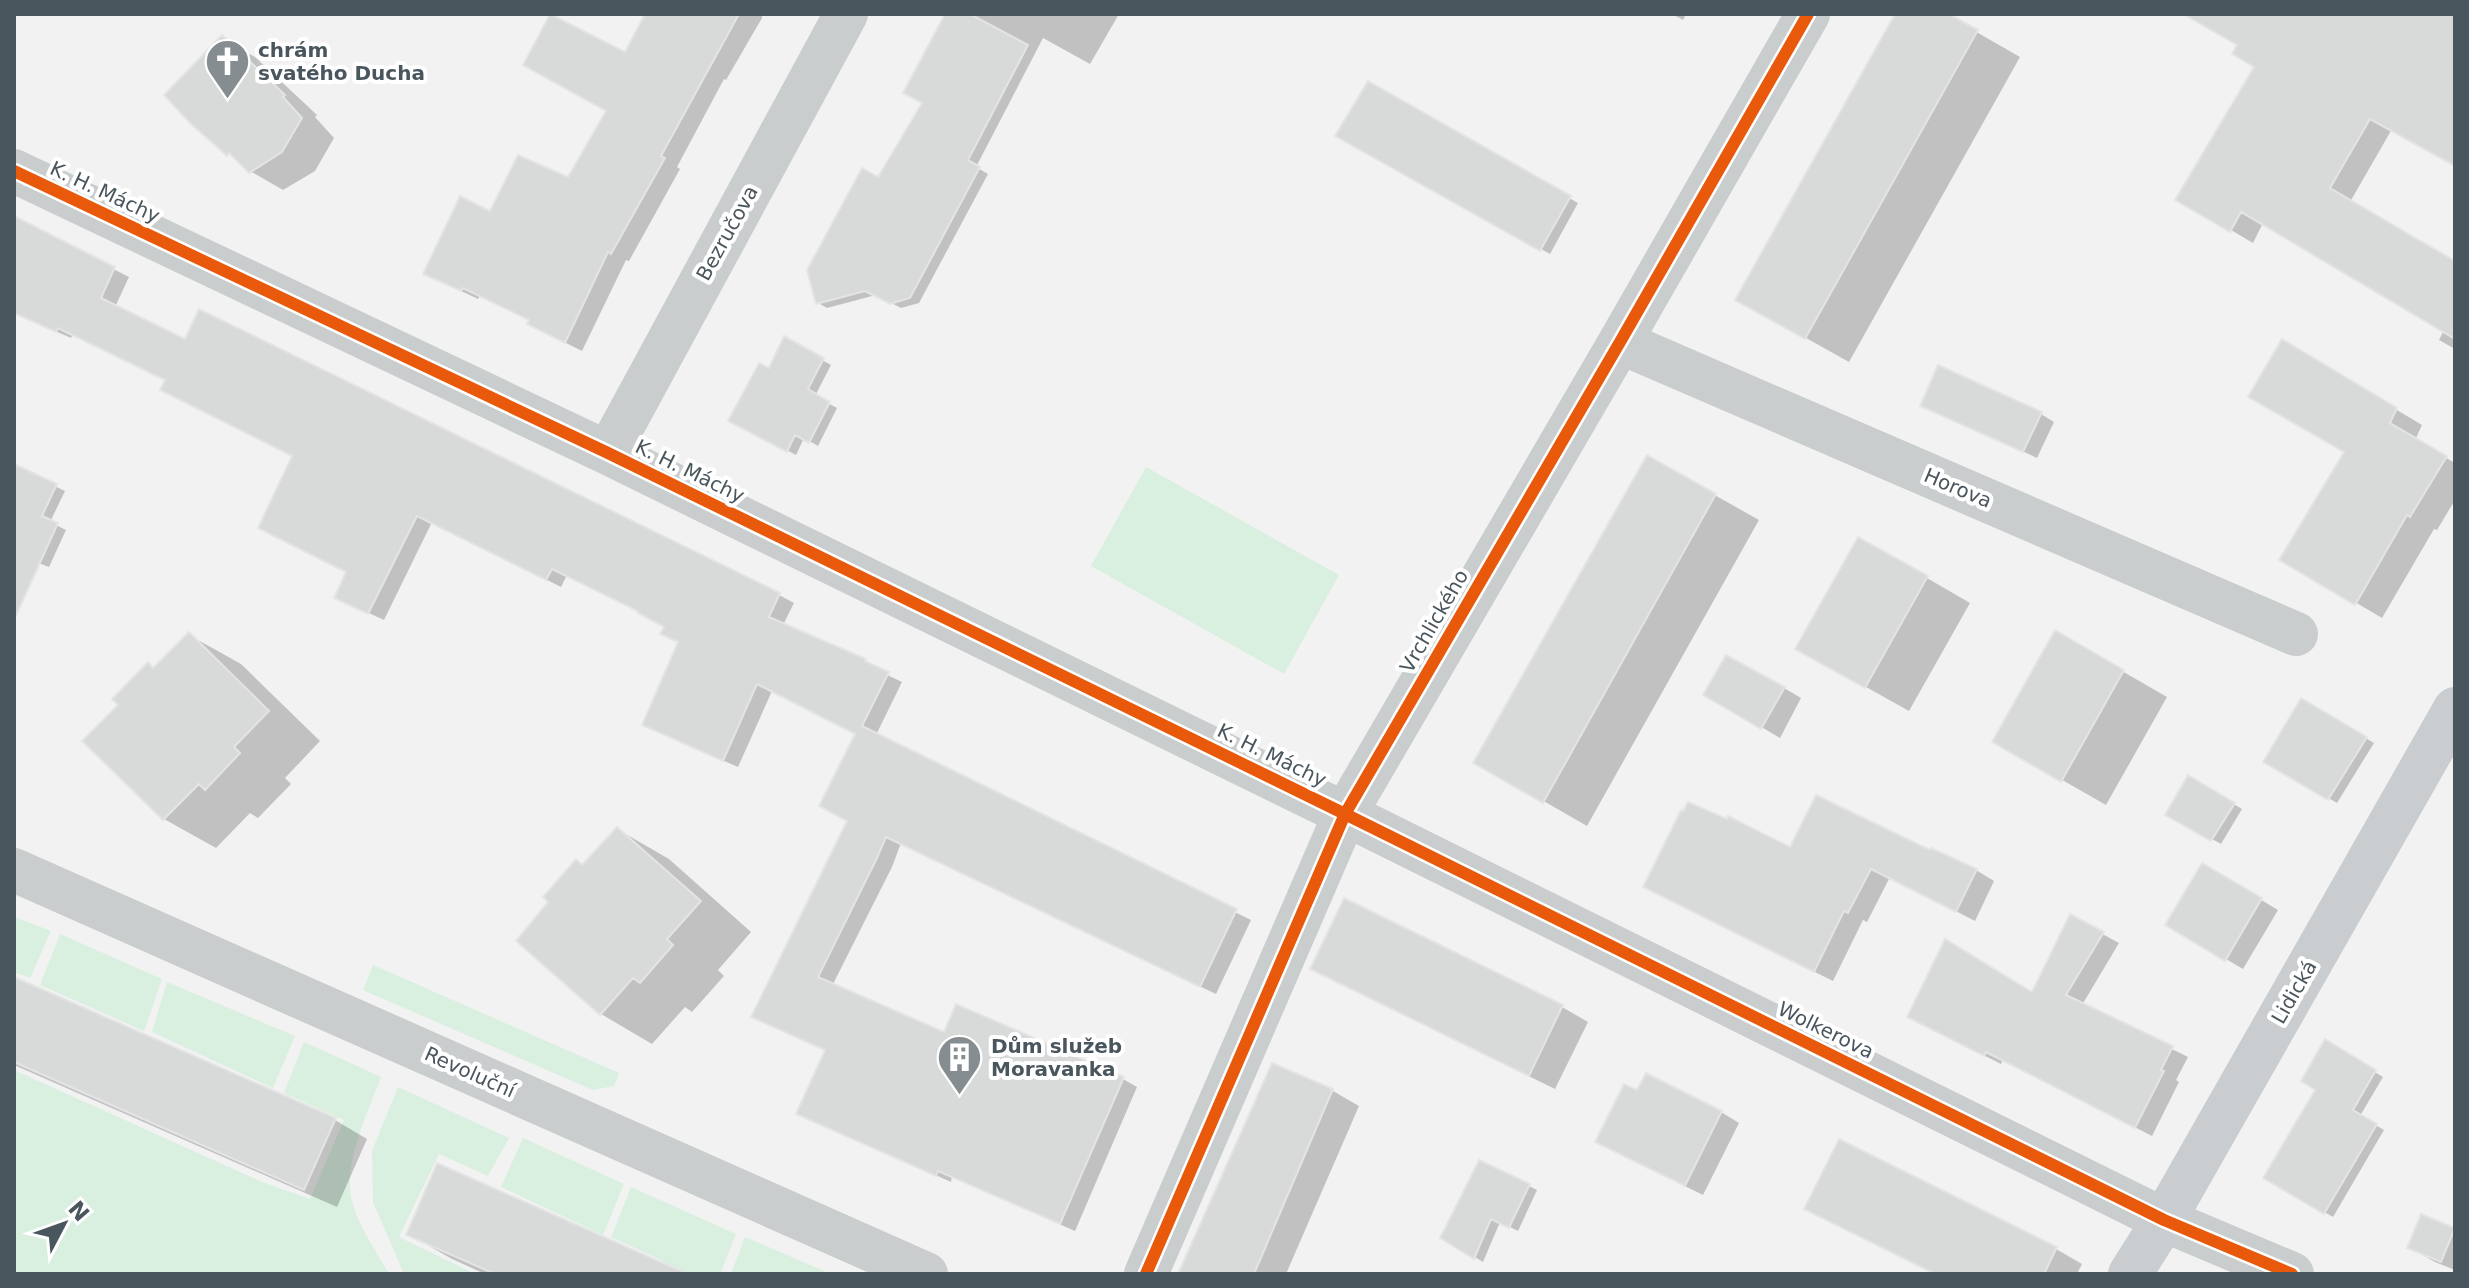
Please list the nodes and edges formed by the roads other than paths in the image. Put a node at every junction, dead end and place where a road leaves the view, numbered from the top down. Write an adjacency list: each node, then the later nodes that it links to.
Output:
1 (846, 14): 5 (street, Bezručova)
2 (1808, 14): 4 (street, Vrchlického)
3 (14, 171): 5 (street, K. H. Máchy)
4 (1620, 342): 6 (street, Horova); 8 (street, Vrchlického)
5 (608, 453): 8 (street, K. H. Máchy)
6 (2296, 634)
7 (2455, 709): 10 (main road, Lidická)
8 (1345, 814): 10 (street, Wolkerova); 12 (street, Vrchlického)
9 (14, 870): 11 (street, Revoluční)
10 (2164, 1220): 13 (main road, Lidická); 14 (street, Wolkerova)
11 (926, 1274)
12 (1146, 1274)
13 (2130, 1274)
14 (2292, 1274)

